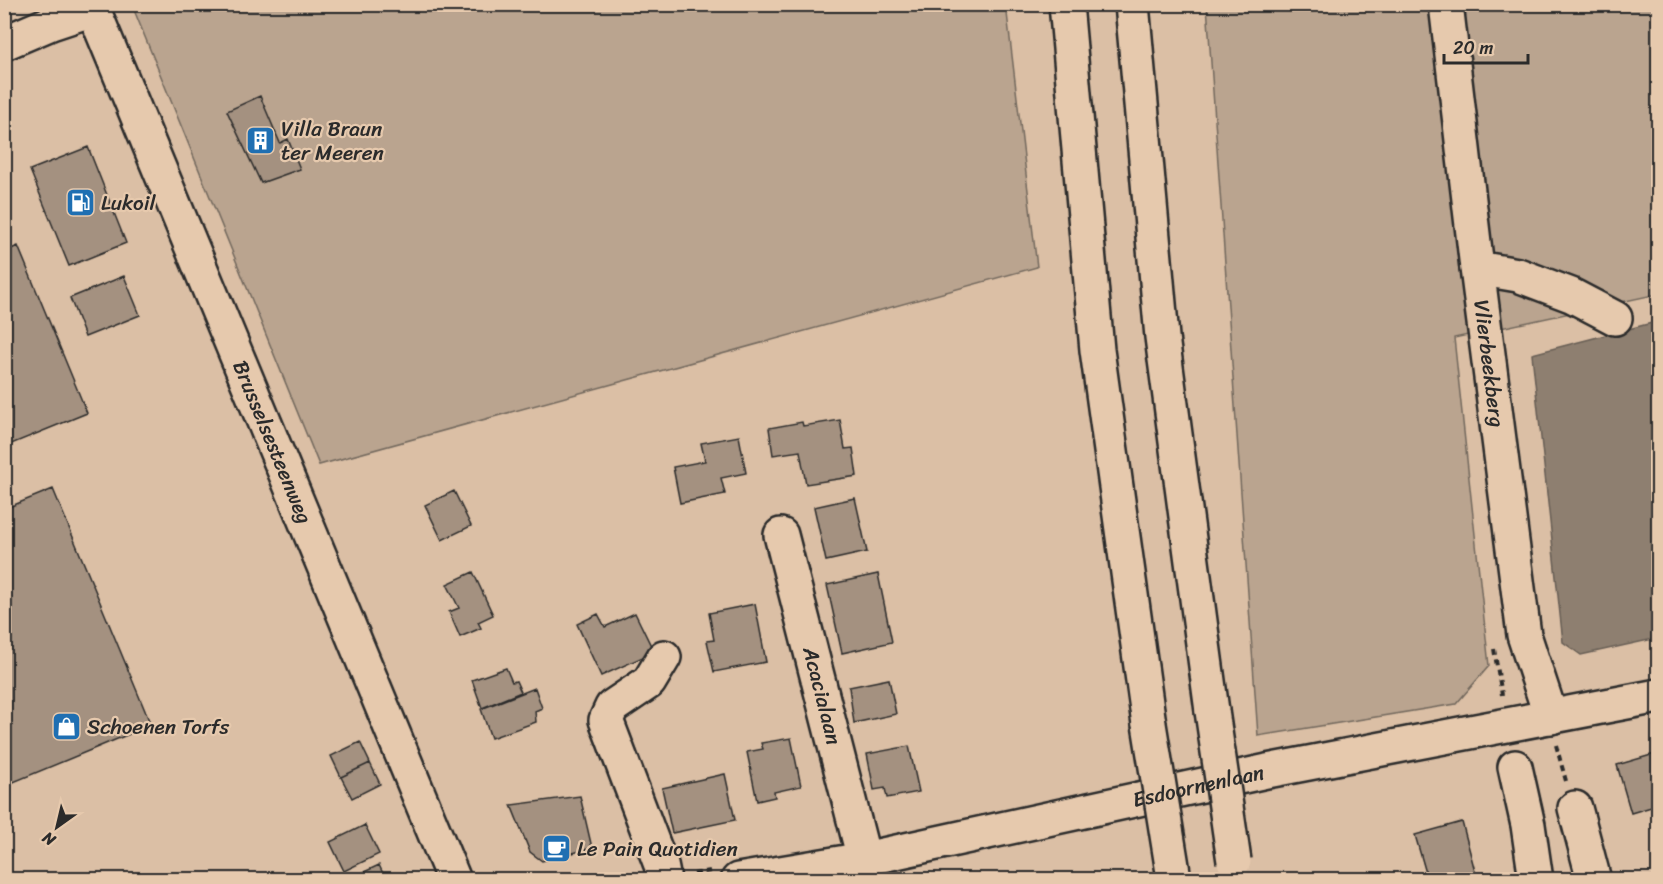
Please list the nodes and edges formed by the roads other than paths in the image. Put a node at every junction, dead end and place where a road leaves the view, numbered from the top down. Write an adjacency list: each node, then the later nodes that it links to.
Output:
1 (1066, 4): 16 (main road, bridge)
2 (1132, 4): 15 (main road, bridge)
3 (1446, 4): 6 (main road, Vlierbeekberg)
4 (92, 7): 5 (main road); 17 (main road, Brusselsesteenweg)
5 (4, 43)
6 (1477, 268): 7 (main road); 11 (main road, Vlierbeekberg)
7 (1615, 318)
8 (781, 535): 14 (main road, Acacialaan)
9 (664, 657): 18 (main road)
10 (1659, 696): 11 (main road, Esdoornenlaan)
11 (1552, 727): 14 (main road, Esdoornenlaan)
12 (1515, 767): 20 (main road)
13 (1575, 808): 21 (main road)
14 (864, 859): 19 (main road, Esdoornenlaan)
15 (1236, 870)
16 (1174, 876)
17 (454, 879)
18 (664, 879)
19 (738, 879)
20 (1536, 879)
21 (1594, 879)

